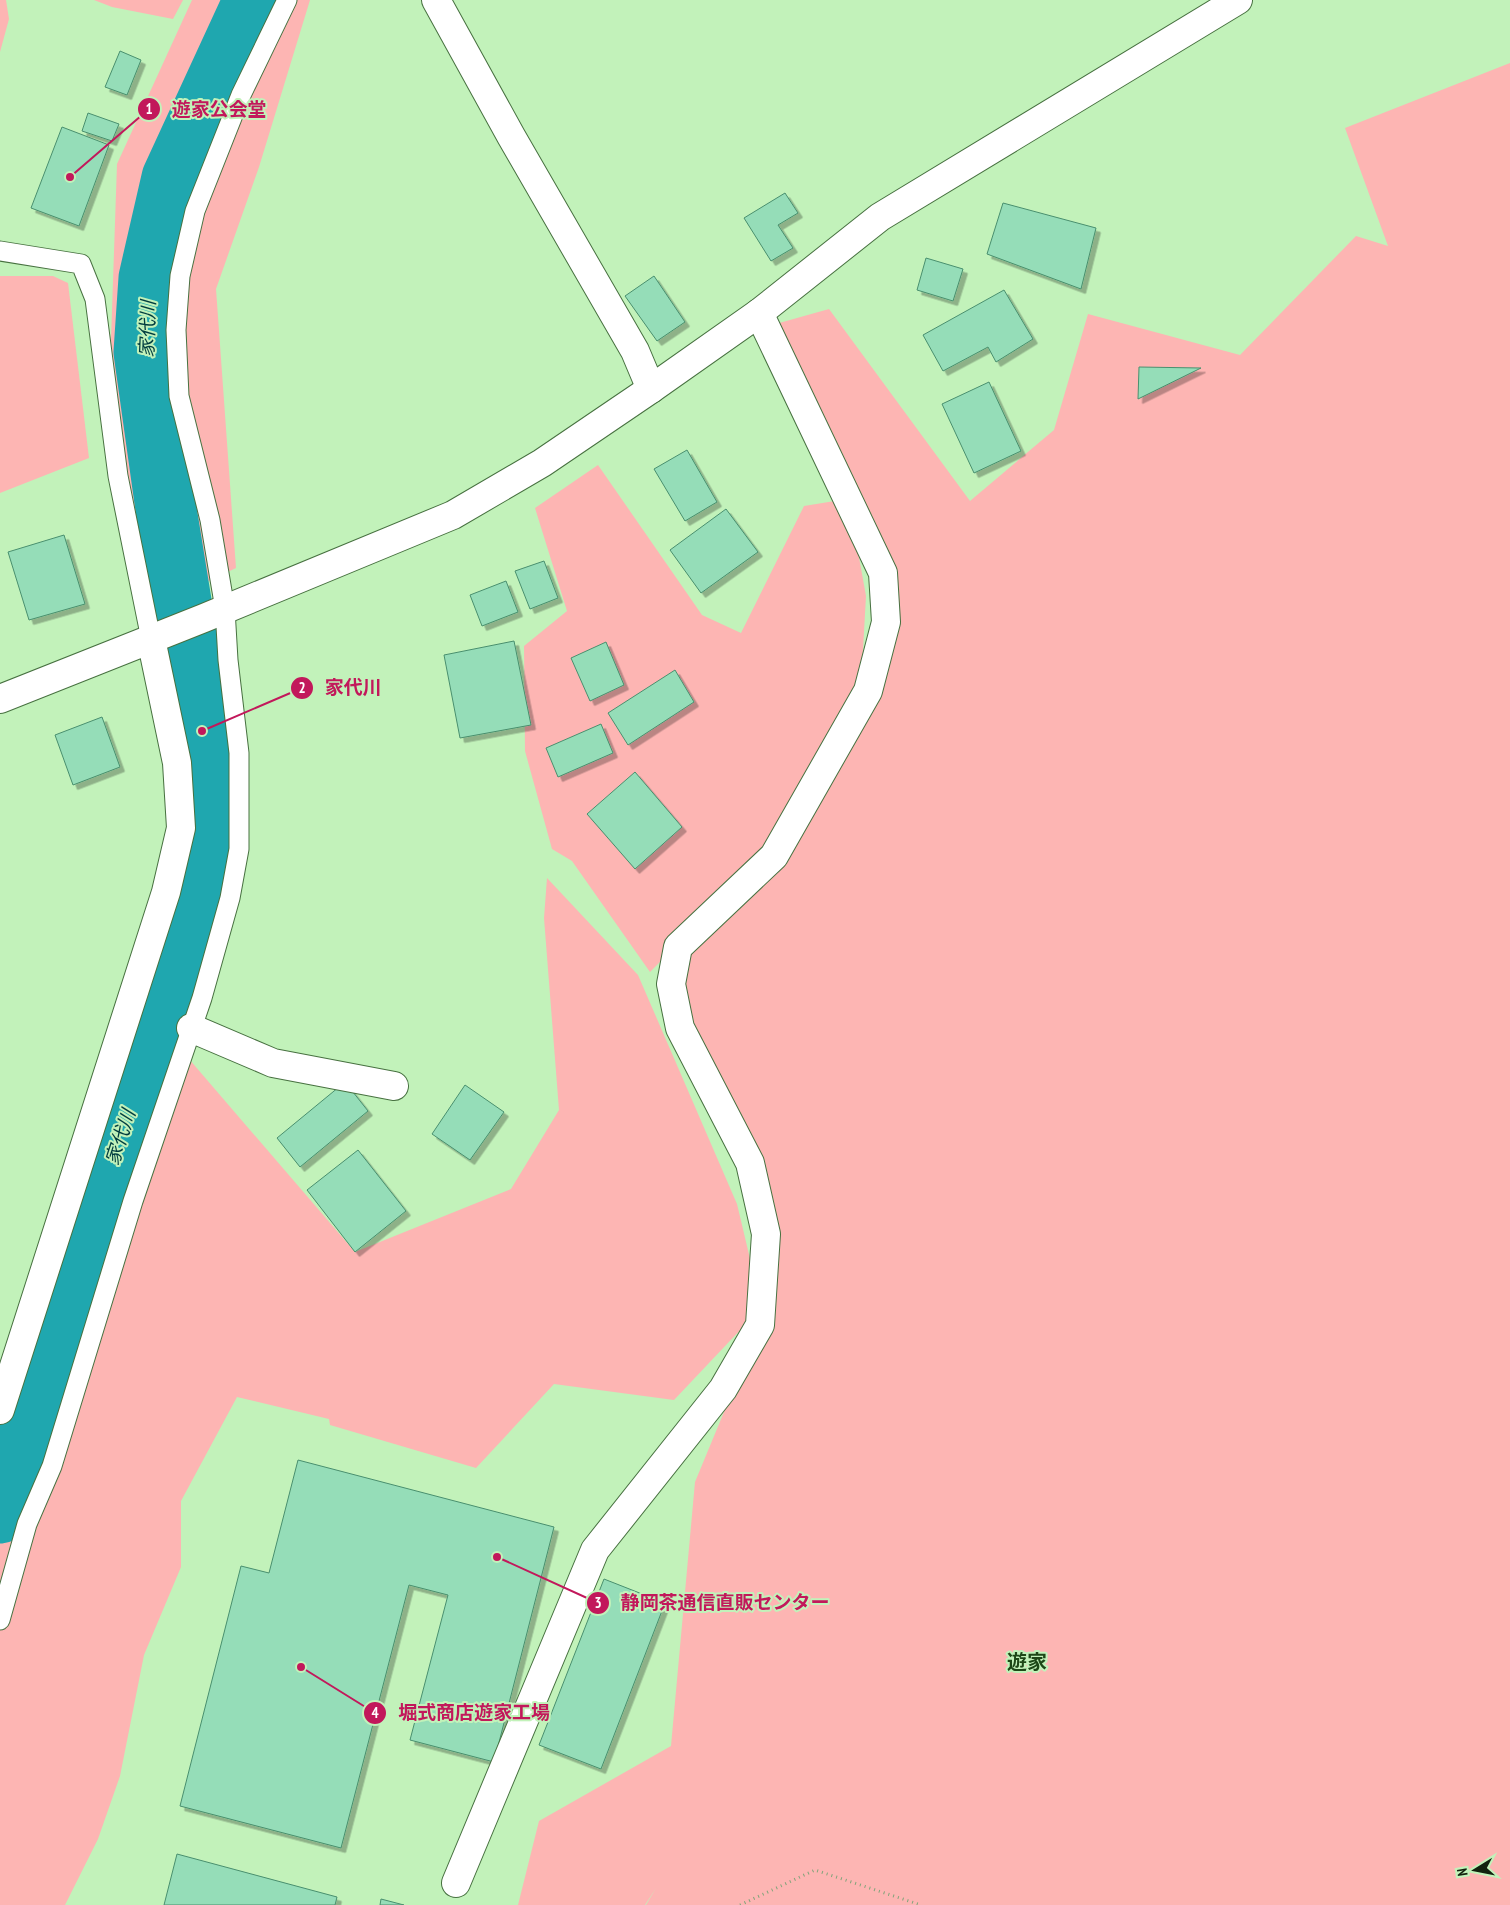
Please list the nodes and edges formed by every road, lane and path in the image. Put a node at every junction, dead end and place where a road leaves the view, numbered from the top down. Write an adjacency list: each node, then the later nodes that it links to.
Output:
1 (287, 0): 7 (lane)
2 (436, 0): 6 (street)
3 (1238, 0): 5 (street)
4 (0, 251): 8 (lane)
5 (759, 313): 6 (street); 14 (street)
6 (651, 388): 7 (street)
7 (215, 614): 8 (street); 10 (lane)
8 (151, 639): 9 (street); 12 (street)
9 (0, 699)
10 (191, 1028): 11 (street); 13 (lane)
11 (394, 1086)
12 (0, 1410)
13 (0, 1620)
14 (456, 1883)
15 (740, 1905): 16 (path)
16 (921, 1905)

